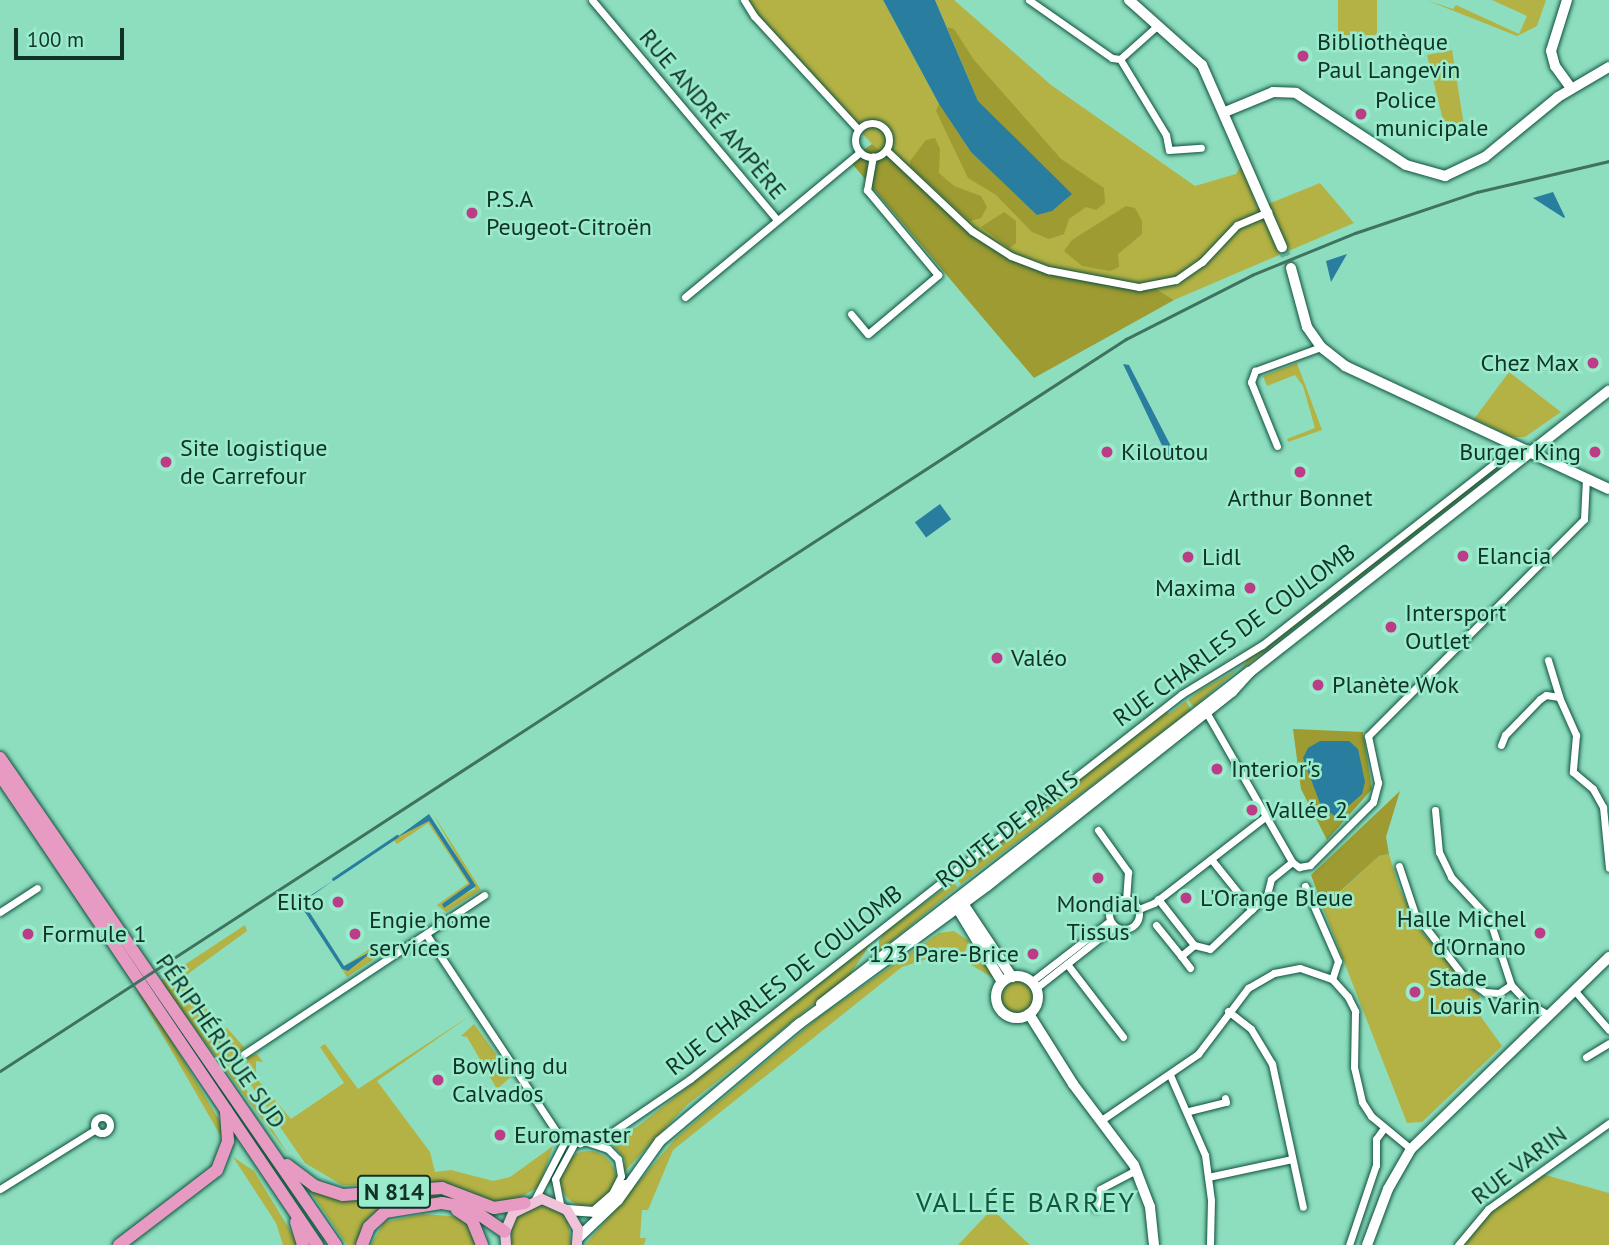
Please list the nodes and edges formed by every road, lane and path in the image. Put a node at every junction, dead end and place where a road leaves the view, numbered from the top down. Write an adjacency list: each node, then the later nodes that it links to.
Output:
1 (592, 0): 17 (street, RUE ANDRÉ AMPÈRE)
2 (744, 0): 11 (street)
3 (1029, 0): 7 (street)
4 (1129, 0): 6 (main road)
5 (1567, 0): 9 (main road)
6 (1158, 24): 7 (street); 10 (main road)
7 (1120, 59): 12 (street)
8 (1609, 66): 9 (main road)
9 (1571, 88): 10 (main road)
10 (1225, 112): 16 (main road)
11 (858, 129): 13 (street); 14 (street)
12 (1202, 148)
13 (886, 150): 15 (street); 16 (street)
14 (860, 152): 15 (street); 17 (street)
15 (873, 157): 21 (street)
16 (1268, 212): 18 (main road)
17 (777, 220): 20 (street)
18 (1282, 247)
19 (1291, 268): 22 (main road)
20 (685, 297)
21 (851, 314)
22 (1321, 347): 24 (street); 25 (main road)
23 (1609, 391): 26 (main road, ROUTE DE PARIS)
24 (1277, 446)
25 (1515, 447): 26 (main road); 85 (street, RUE CHARLES DE COULOMB)
26 (1528, 454): 27 (main road); 30 (main road, ROUTE DE PARIS)
27 (1586, 478): 28 (main road); 41 (street)
28 (1609, 489)
29 (1548, 660): 31 (street)
30 (1250, 672): 32 (main road, ROUTE DE PARIS); 33 (main road, ROUTE DE PARIS)
31 (1559, 697): 34 (street); 43 (street)
32 (1208, 699): 33 (street); 49 (main road, ROUTE DE PARIS)
33 (1205, 713): 38 (street); 49 (main road, ROUTE DE PARIS)
34 (1501, 745)
35 (0, 758): 87 (highway, PÉRIPHÉRIQUE SUD / N 814)
36 (0, 775): 77 (highway, PÉRIPHÉRIQUE SUD)
37 (1435, 810): 65 (street)
38 (1265, 817): 40 (street); 41 (street)
39 (1098, 830): 47 (street)
40 (1210, 859): 48 (street); 51 (street)
41 (1292, 862): 51 (street)
42 (1399, 866): 65 (street)
43 (1609, 868)
44 (1306, 886): 62 (street)
45 (37, 888): 52 (street)
46 (484, 895): 55 (street)
47 (1126, 899): 50 (street); 53 (street)
48 (1158, 899): 50 (street); 56 (street)
49 (957, 902): 61 (main road); 63 (main road); 91 (main road, ROUTE DE PARIS)
50 (1139, 909): 53 (street)
51 (1252, 910): 56 (street)
52 (0, 912)
53 (1113, 923): 59 (street); 64 (street)
54 (1156, 925): 57 (street)
55 (426, 934): 73 (street); 83 (street)
56 (1194, 945): 57 (street)
57 (1181, 956): 60 (street)
58 (1609, 957): 66 (main road)
59 (1067, 964): 64 (street); 71 (street)
60 (1190, 968)
61 (1012, 977): 63 (main road); 64 (main road)
62 (1332, 979): 67 (street); 81 (street)
63 (1002, 982): 68 (main road)
64 (1034, 985): 68 (main road)
65 (1511, 985): 69 (street)
66 (1574, 990): 69 (main road); 70 (street)
67 (1228, 1011): 75 (street); 88 (street)
68 (1029, 1014): 79 (main road)
69 (1549, 1015): 86 (main road)
70 (1609, 1030)
71 (1123, 1037)
72 (1609, 1043): 74 (street)
73 (244, 1054)
74 (1586, 1057)
75 (1170, 1075): 78 (street); 79 (street)
76 (1225, 1098): 78 (street)
77 (226, 1110): 99 (highway, PÉRIPHÉRIQUE SUD); 102 (highway)
78 (1189, 1111): 90 (street)
79 (1100, 1121): 89 (main road)
80 (1609, 1123): 112 (street, RUE VARIN)
81 (1384, 1128): 86 (street); 110 (street)
82 (96, 1129): 92 (street)
83 (566, 1139): 84 (street, RUE CHARLES DE COULOMB); 94 (street)
84 (575, 1142): 85 (street, RUE CHARLES DE COULOMB); 96 (street)
85 (586, 1142): 93 (street)
86 (1412, 1149): 111 (main road)
87 (273, 1152): 94 (highway, N 814); 105 (highway, PÉRIPHÉRIQUE SUD / N 814)
88 (1292, 1159): 90 (street); 97 (street)
89 (1136, 1170): 98 (street); 108 (main road)
90 (1209, 1177): 109 (street)
91 (625, 1185): 93 (main road, ROUTE DE PARIS); 101 (main road, ROUTE DE PARIS)
92 (0, 1189)
93 (613, 1194): 96 (main road, ROUTE DE PARIS)
94 (530, 1202): 96 (main road); 100 (main road)
95 (436, 1206): 100 (highway, N 814); 106 (highway, N 814); 107 (highway, N 814)
96 (563, 1207): 101 (main road)
97 (1303, 1207)
98 (1096, 1208)
99 (296, 1214): 103 (highway); 104 (highway, PÉRIPHÉRIQUE SUD)
100 (505, 1241)
101 (578, 1242)
102 (118, 1245)
103 (303, 1245)
104 (317, 1245)
105 (336, 1245)
106 (362, 1245)
107 (482, 1245)
108 (1154, 1245)
109 (1210, 1245)
110 (1349, 1245)
111 (1367, 1245)
112 (1458, 1245)

